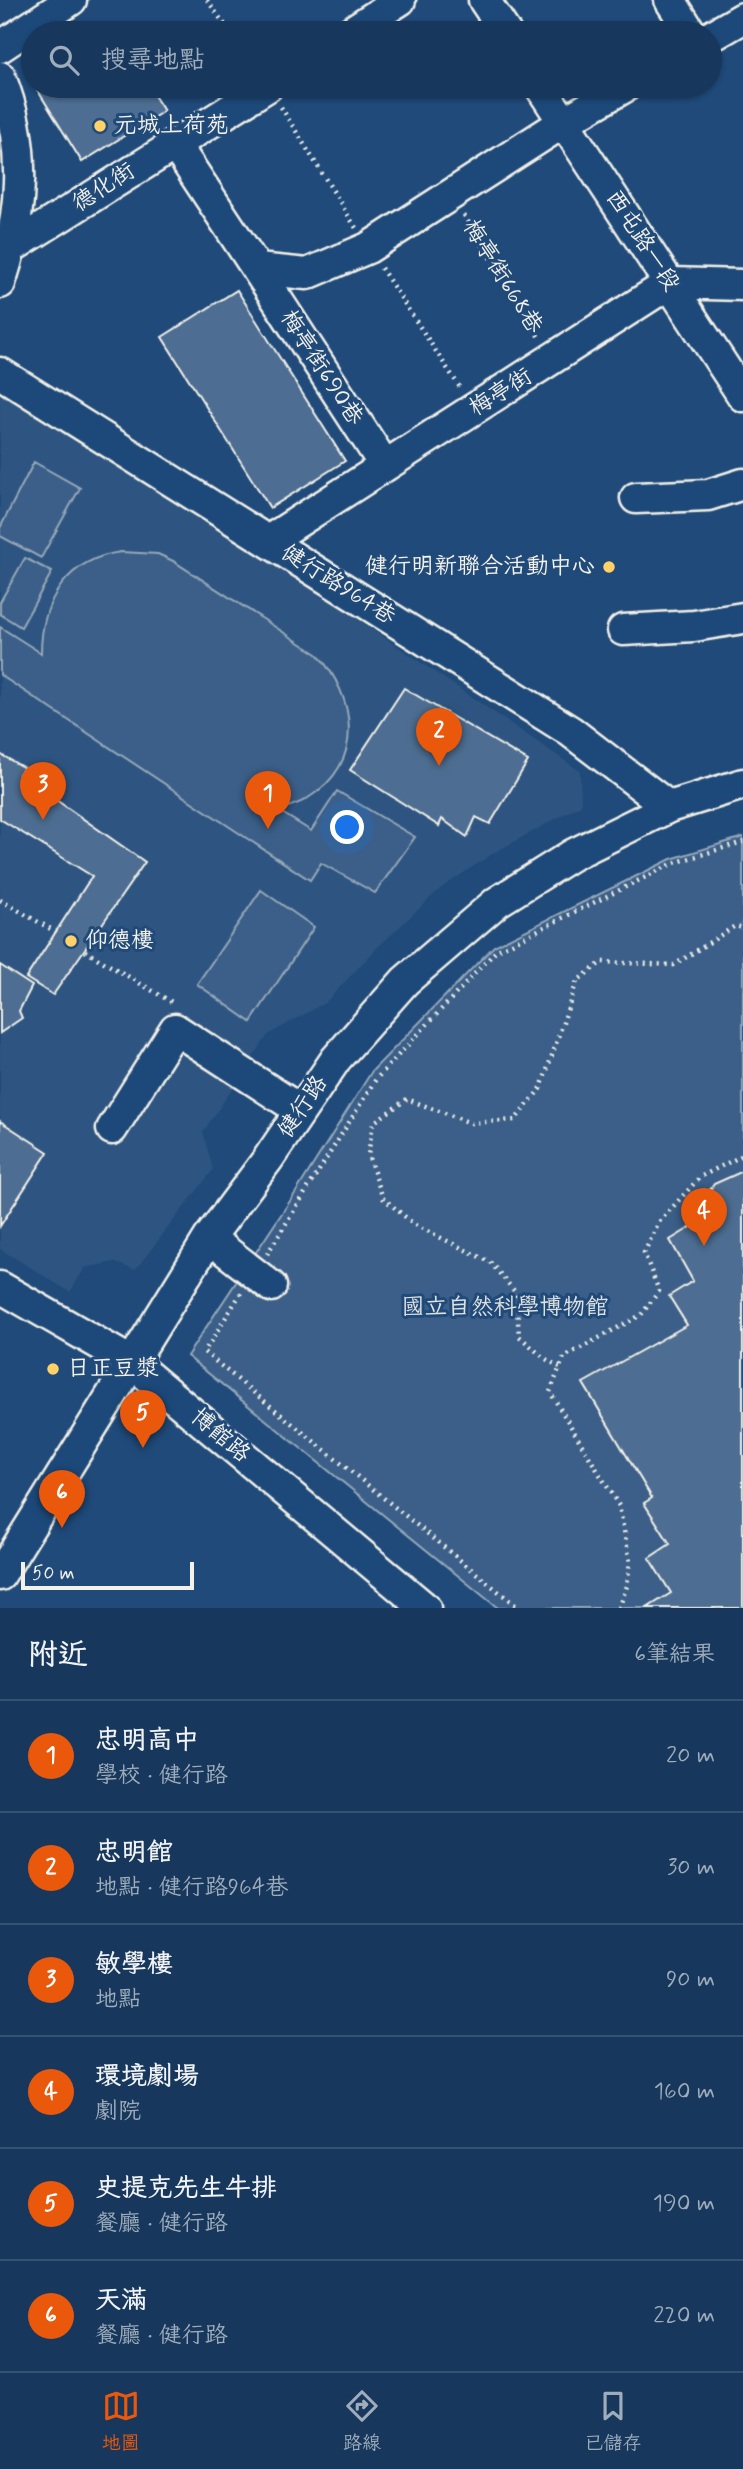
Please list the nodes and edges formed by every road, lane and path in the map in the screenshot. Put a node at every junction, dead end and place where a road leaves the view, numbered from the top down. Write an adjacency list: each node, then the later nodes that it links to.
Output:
1 (71, 0): 7 (street)
2 (207, 0): 8 (path)
3 (400, 0): 9 (street)
4 (484, 0): 10 (street)
5 (670, 0): 11 (street)
6 (743, 18): 12 (street)
7 (39, 21)
8 (222, 21)
9 (368, 21)
10 (498, 21)
11 (683, 21)
12 (722, 30)
13 (21, 33): 14 (street)
14 (0, 47)
15 (0, 77): 22 (street)
16 (248, 98): 20 (street, 德化街)
17 (548, 98): 19 (street, 西屯路一段)
18 (605, 98): 19 (street, 梅亭街668巷)
19 (564, 122): 21 (street, 梅亭街668巷); 25 (street, 西屯路一段)
20 (174, 143): 22 (street, 德化街); 23 (street, 梅亭街690巷)
21 (451, 194): 23 (street, 梅亭街668巷); 27 (path, 梅亭街668巷)
22 (12, 247): 24 (street)
23 (257, 269): 30 (street, 梅亭街690巷)
24 (0, 283)
25 (670, 283): 26 (street); 27 (street, 梅亭街); 29 (street, 西屯路一段)
26 (743, 285)
27 (553, 360): 30 (street, 梅亭街)
28 (0, 373): 33 (street, 健行路964巷)
29 (743, 396)
30 (385, 466): 33 (street, 梅亭街)
31 (743, 484): 32 (street)
32 (636, 498)
33 (268, 541): 37 (street, 健行路964巷)
34 (743, 618): 35 (street)
35 (623, 631)
36 (743, 784): 37 (street, 健行路)
37 (669, 807): 42 (street, 健行路)
38 (743, 842): 46 (path)
39 (0, 900): 41 (path)
40 (743, 928): 49 (path)
41 (56, 932)
42 (300, 1110): 43 (street); 45 (street, 健行路)
43 (112, 1129)
44 (743, 1155): 49 (path)
45 (209, 1238): 46 (street); 48 (street, 健行路)
46 (263, 1280): 52 (path)
47 (0, 1287): 48 (street, 博館路)
48 (131, 1362): 50 (street, 健行路); 51 (street, 博館路)
49 (560, 1367): 53 (path)
50 (0, 1575)
51 (425, 1608)
52 (519, 1608)
53 (619, 1608)

